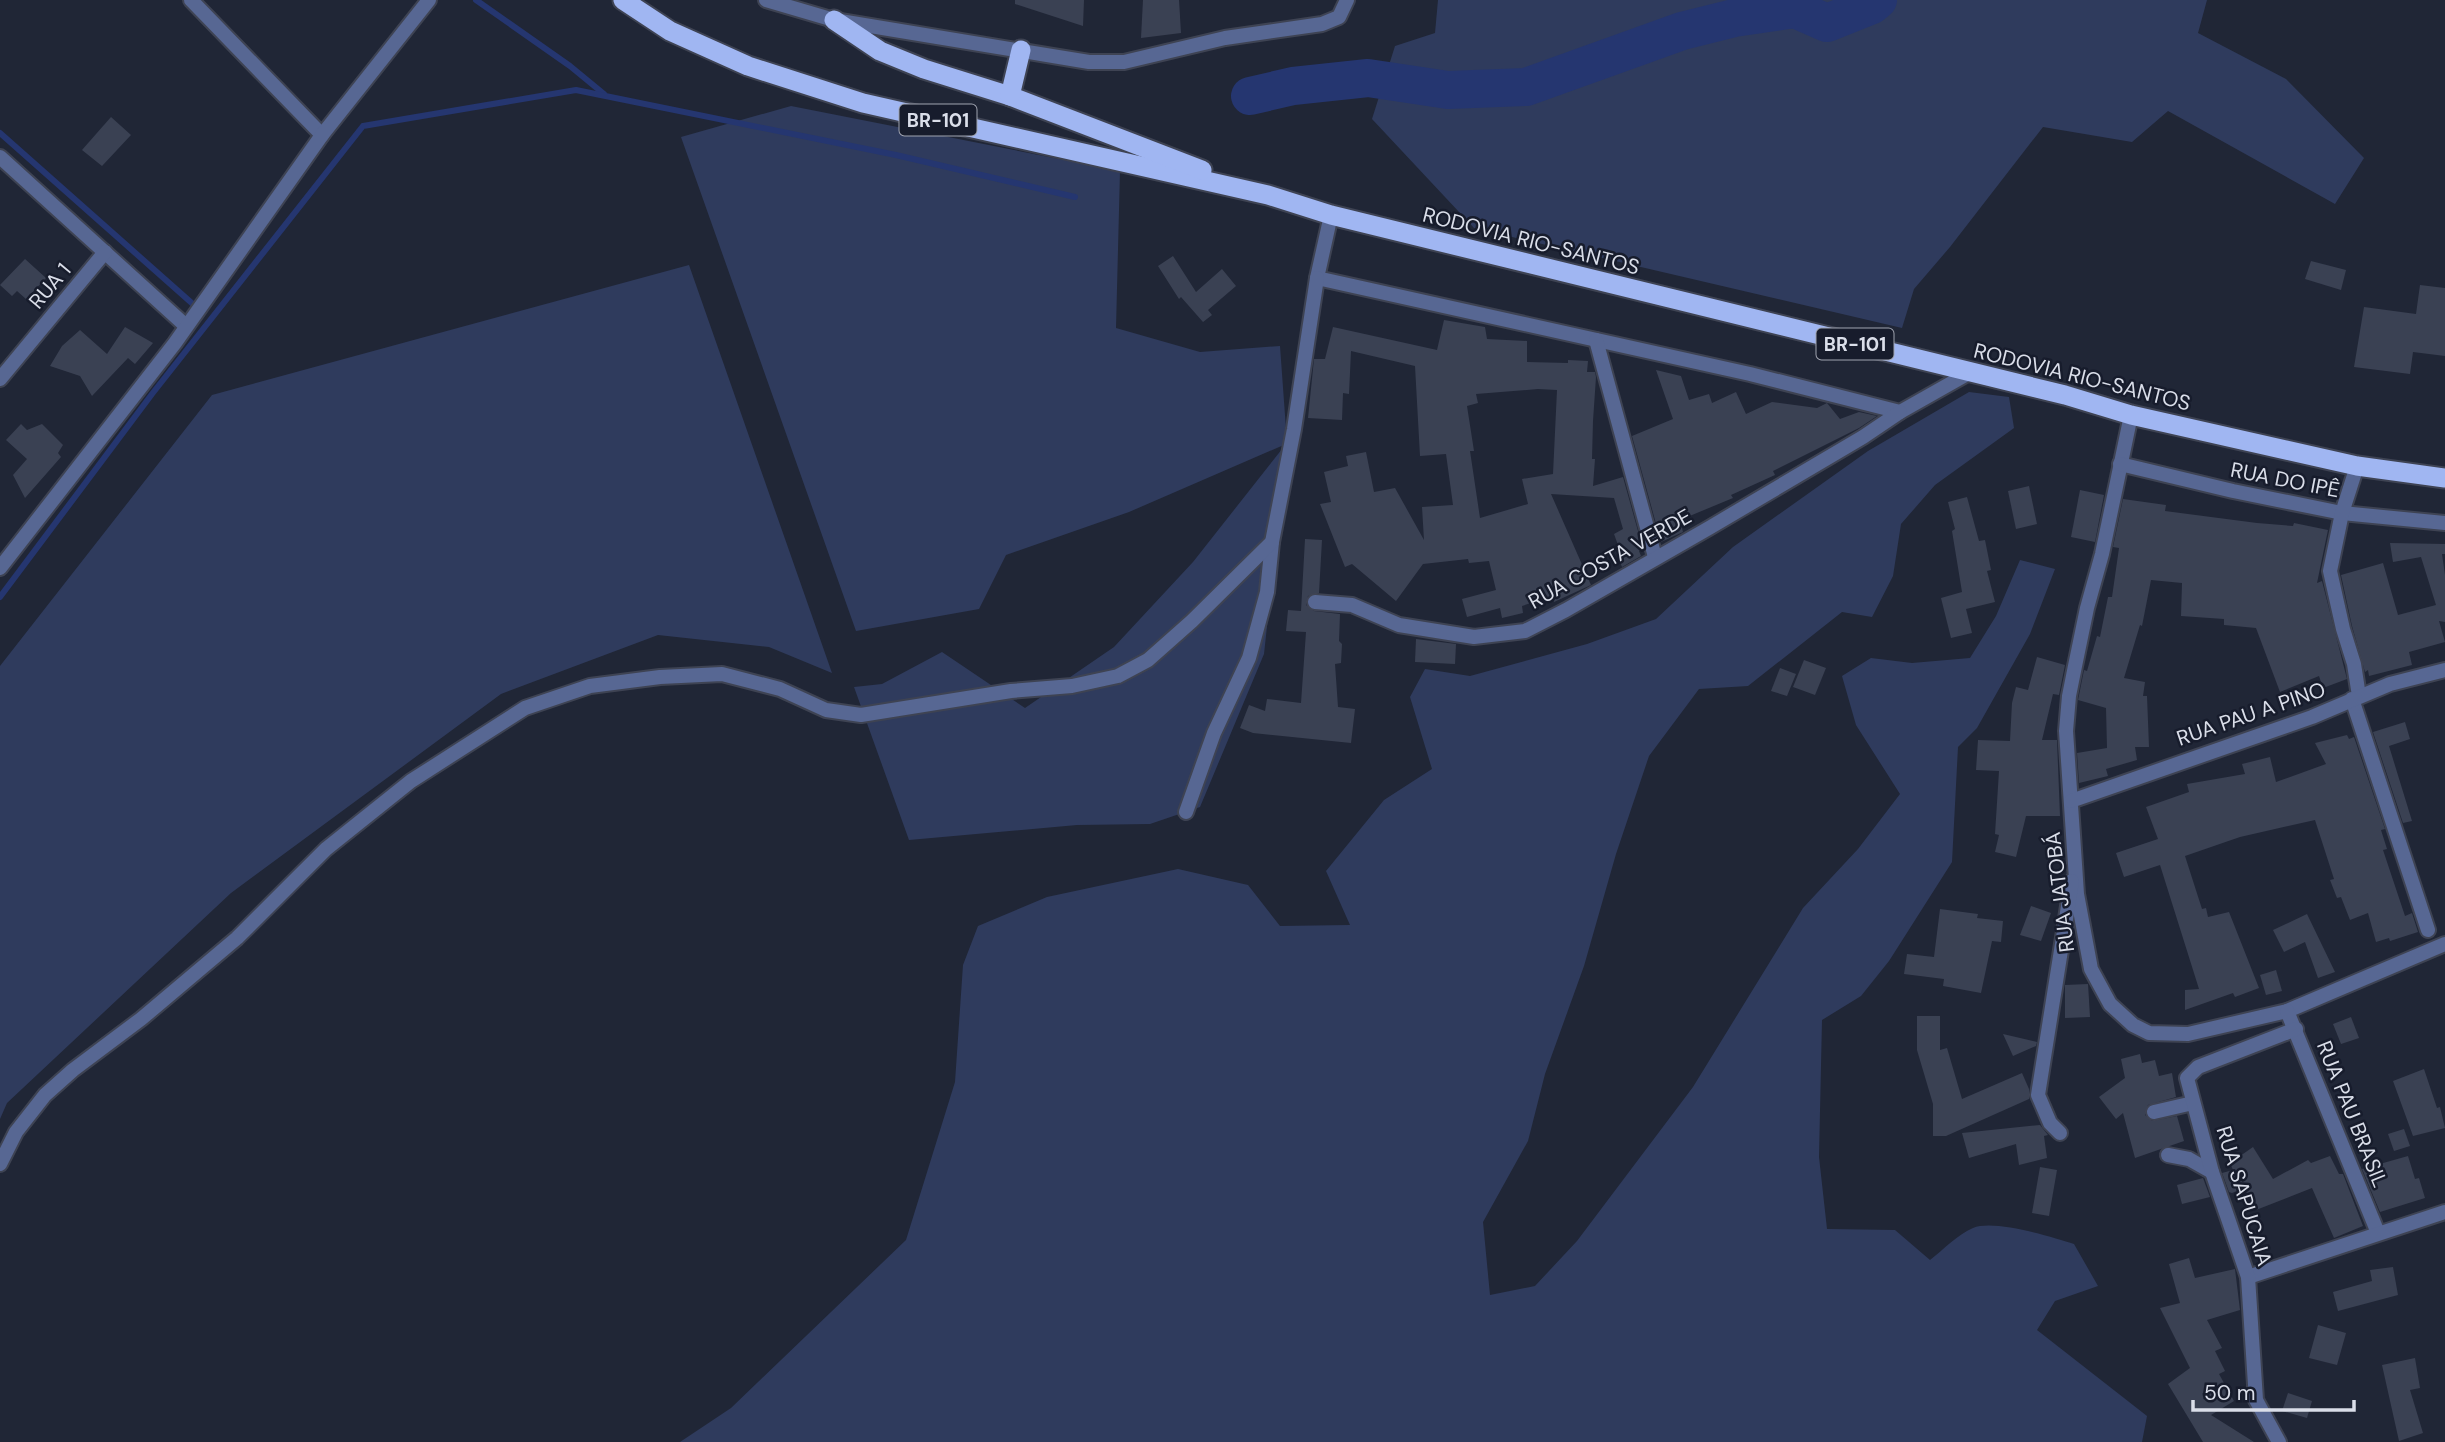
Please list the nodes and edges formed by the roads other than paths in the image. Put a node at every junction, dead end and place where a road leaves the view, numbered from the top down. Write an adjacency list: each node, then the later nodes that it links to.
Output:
1 (191, 0): 9 (street)
2 (429, 0): 9 (street)
3 (623, 0): 11 (highway, RODOVIA RIO-SANTOS / BR-101)
4 (766, 0): 6 (street)
5 (1347, 0): 7 (street)
6 (834, 20): 7 (street); 8 (highway)
7 (1021, 50): 8 (highway)
8 (1010, 96): 11 (highway)
9 (322, 135): 15 (street)
10 (0, 157): 13 (street)
11 (1268, 195): 12 (highway, RODOVIA RIO-SANTOS / BR-101)
12 (1331, 215): 14 (street); 17 (highway, RODOVIA RIO-SANTOS / BR-101)
13 (105, 252): 15 (street); 18 (street, RUA 1)
14 (1317, 278): 16 (street); 26 (street)
15 (186, 326): 28 (street)
16 (1596, 340): 19 (street); 27 (street)
17 (1969, 373): 19 (street, RUA COSTA VERDE); 20 (highway, RODOVIA RIO-SANTOS / BR-101)
18 (0, 379)
19 (1900, 412): 27 (street, RUA COSTA VERDE)
20 (2131, 415): 21 (street, RUA JATOBÁ); 22 (highway, RODOVIA RIO-SANTOS / BR-101)
21 (2120, 464): 24 (street, RUA DO IPÊ); 32 (street, RUA JATOBÁ)
22 (2357, 466): 23 (highway, RODOVIA RIO-SANTOS / BR-101); 24 (street)
23 (2445, 478)
24 (2342, 513): 25 (street, RUA DO IPÊ); 31 (street)
25 (2445, 523)
26 (1272, 542): 33 (street); 43 (street)
27 (1656, 557): 29 (street, RUA COSTA VERDE)
28 (0, 568)
29 (1315, 602)
30 (2445, 670): 31 (street, RUA PAU A PINO)
31 (2356, 698): 32 (street, RUA PAU A PINO); 35 (street)
32 (2071, 801): 34 (street, RUA JATOBÁ)
33 (1186, 812)
34 (2075, 859): 37 (street, RUA JATOBÁ); 41 (street)
35 (2428, 930)
36 (2445, 944): 37 (street, RUA JATOBÁ)
37 (2287, 1011): 38 (street, RUA PAU BRASIL)
38 (2296, 1029): 39 (street, RUA SAPUCAIA); 46 (street, RUA PAU BRASIL)
39 (2193, 1103): 40 (street); 44 (street, RUA SAPUCAIA)
40 (2154, 1112)
41 (2060, 1133)
42 (2168, 1155): 44 (street)
43 (0, 1164)
44 (2213, 1171): 47 (street, RUA SAPUCAIA)
45 (2445, 1212): 46 (street)
46 (2378, 1233): 47 (street)
47 (2248, 1277): 48 (street, RUA SAPUCAIA)
48 (2279, 1442)

